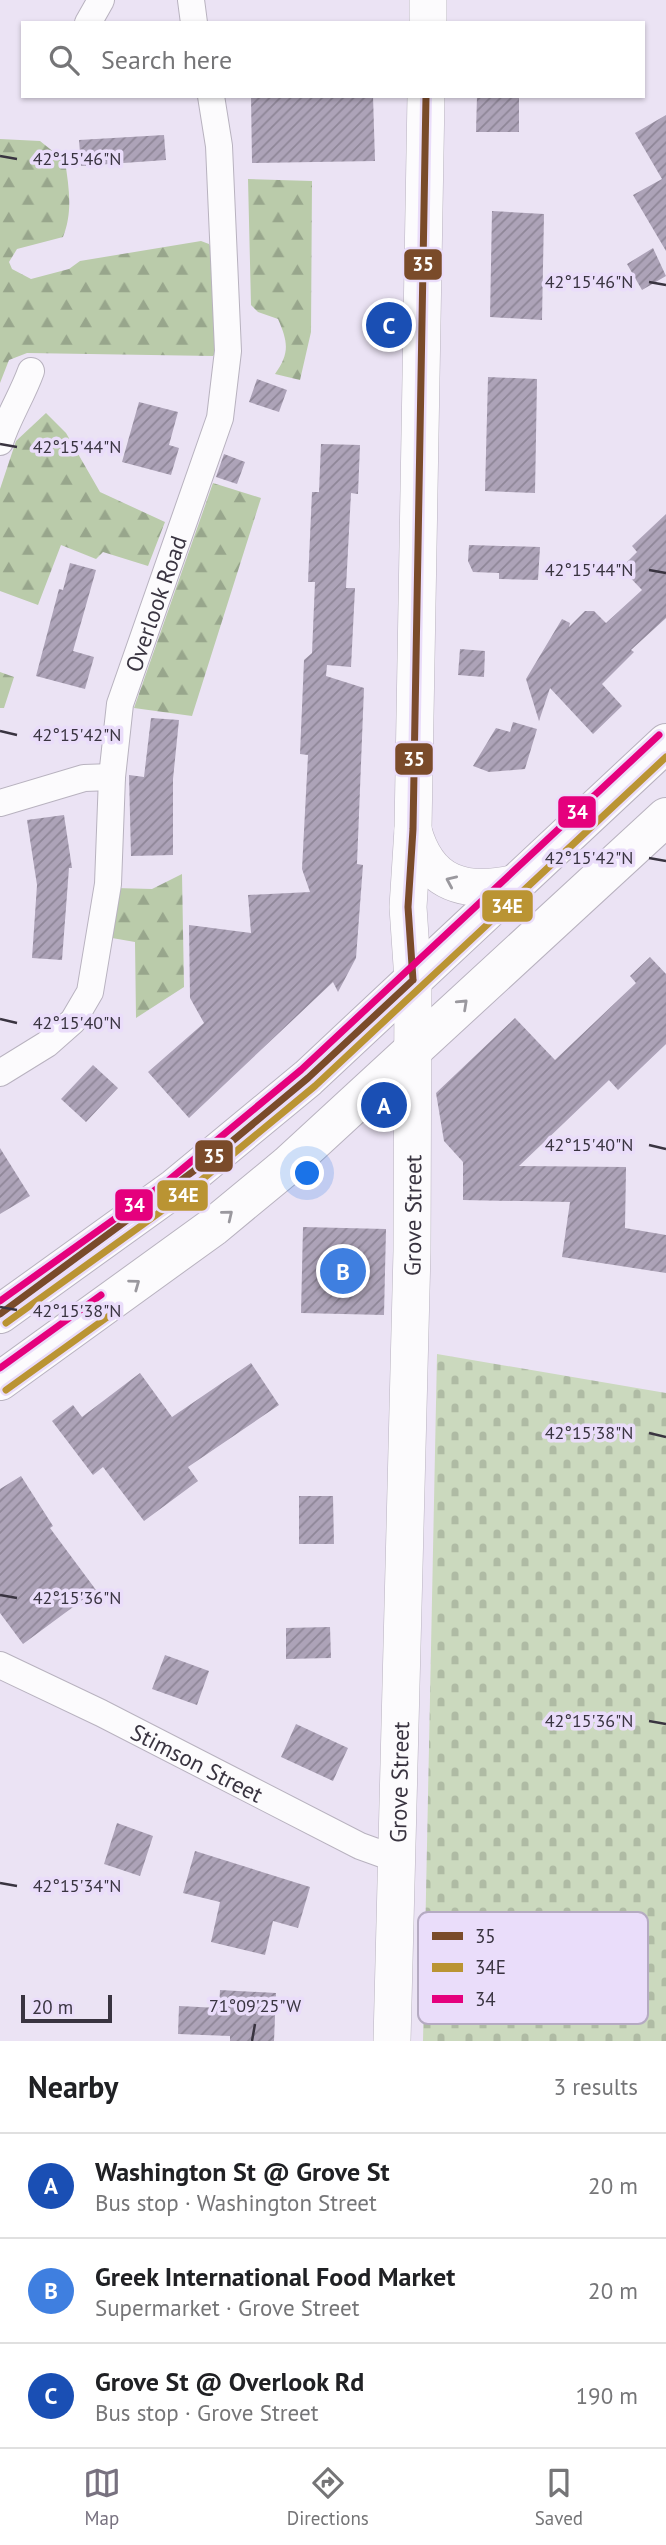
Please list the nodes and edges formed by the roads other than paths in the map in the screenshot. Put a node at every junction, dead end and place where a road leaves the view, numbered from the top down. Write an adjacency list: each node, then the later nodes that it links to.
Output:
1 (101, 0): 4 (street)
2 (191, 0): 5 (street)
3 (428, 0): 6 (main road)
4 (89, 21)
5 (194, 21)
6 (428, 21)
7 (211, 98): 12 (street, Overlook Road)
8 (426, 98): 15 (main road, Grove Street)
9 (31, 371): 10 (street)
10 (0, 442)
11 (666, 743): 16 (main road)
12 (112, 777): 13 (street); 19 (street, Overlook Road)
13 (0, 803)
14 (666, 817): 18 (main road, one-way to 14)
15 (413, 829): 16 (main road, one-way to 15); 17 (main road, Grove Street)
16 (517, 883): 17 (main road)
17 (414, 980): 18 (main road, Grove Street); 20 (main road)
18 (413, 1050): 21 (main road, one-way to 18); 23 (main road, Grove Street)
19 (0, 1073)
20 (0, 1314)
21 (0, 1381)
22 (0, 1665): 23 (street, Stimson Street)
23 (397, 1856): 24 (main road, Grove Street)
24 (392, 2041)

